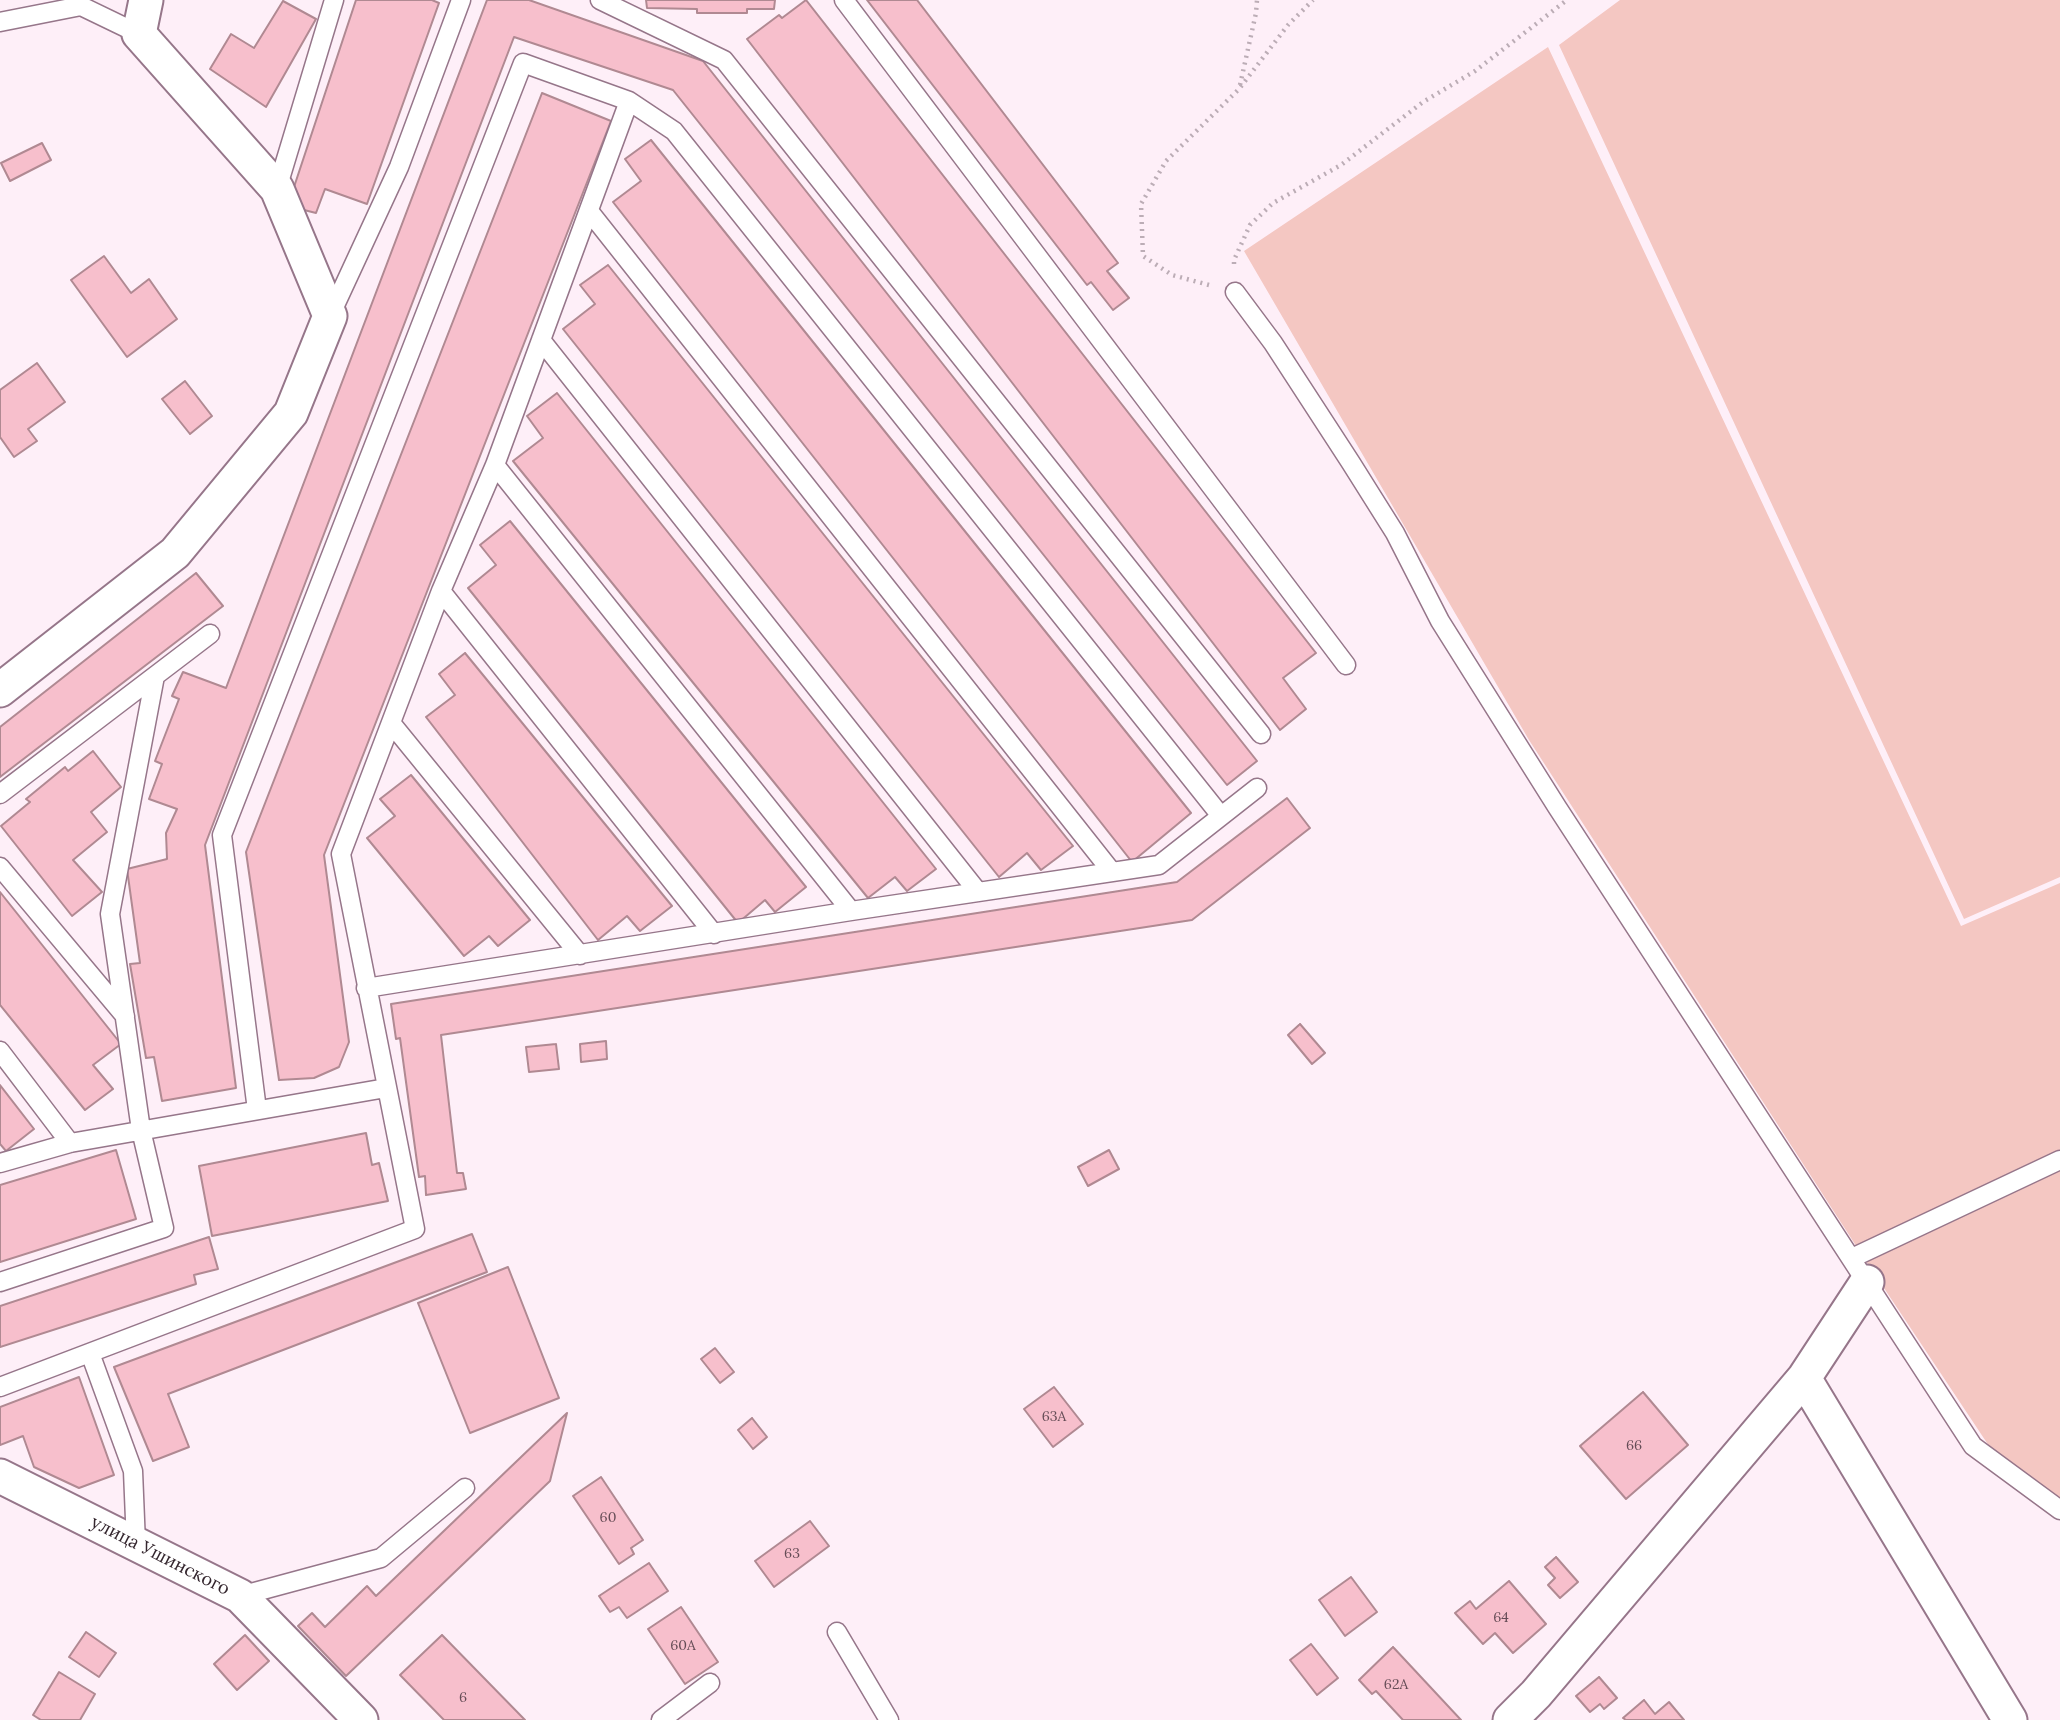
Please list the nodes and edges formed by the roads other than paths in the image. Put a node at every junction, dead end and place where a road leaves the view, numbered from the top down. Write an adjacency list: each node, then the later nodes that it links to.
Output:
1 (146, 0): 7 (street)
2 (334, 0): 9 (lane)
3 (461, 0): 12 (lane)
4 (600, 0): 21 (lane)
5 (844, 0): 17 (lane)
6 (0, 22): 7 (lane)
7 (139, 34): 9 (street)
8 (629, 101): 10 (lane); 24 (lane); 35 (lane)
9 (277, 189): 12 (street)
10 (589, 211): 13 (lane); 26 (lane)
11 (1235, 292): 40 (lane)
12 (330, 316): 19 (street)
13 (541, 340): 14 (lane); 27 (lane)
14 (495, 466): 15 (lane); 28 (lane)
15 (441, 592): 20 (lane); 29 (lane)
16 (210, 634): 18 (lane)
17 (1346, 665)
18 (155, 676): 23 (lane); 32 (lane)
19 (0, 690)
20 (391, 723): 30 (lane); 31 (lane)
21 (1261, 734)
22 (1257, 788): 24 (lane)
23 (0, 794)
24 (1221, 816): 26 (lane)
25 (0, 867): 32 (lane)
26 (1112, 872): 27 (lane)
27 (978, 892): 28 (lane)
28 (851, 911): 29 (lane)
29 (714, 934): 30 (lane)
30 (580, 955): 31 (lane)
31 (366, 988): 34 (lane)
32 (125, 1016): 36 (lane)
33 (0, 1051): 37 (lane)
34 (386, 1088): 35 (lane); 42 (lane)
35 (257, 1110): 36 (lane)
36 (141, 1130): 37 (lane); 41 (lane)
37 (70, 1143): 39 (lane)
38 (2060, 1160): 40 (lane)
39 (0, 1163)
40 (1860, 1270): 43 (street); 47 (lane)
41 (0, 1282)
42 (90, 1353): 44 (lane); 48 (lane)
43 (1804, 1378): 55 (street); 56 (street)
44 (0, 1387)
45 (0, 1476): 48 (street, улица Ушинского)
46 (465, 1488): 49 (lane)
47 (2060, 1510)
48 (136, 1544): 49 (street, улица Ушинского)
49 (240, 1596): 52 (street, улица Ушинского)
50 (837, 1632): 54 (lane)
51 (709, 1684): 53 (lane)
52 (361, 1720)
53 (662, 1720)
54 (889, 1720)
55 (1510, 1720)
56 (2010, 1720)

